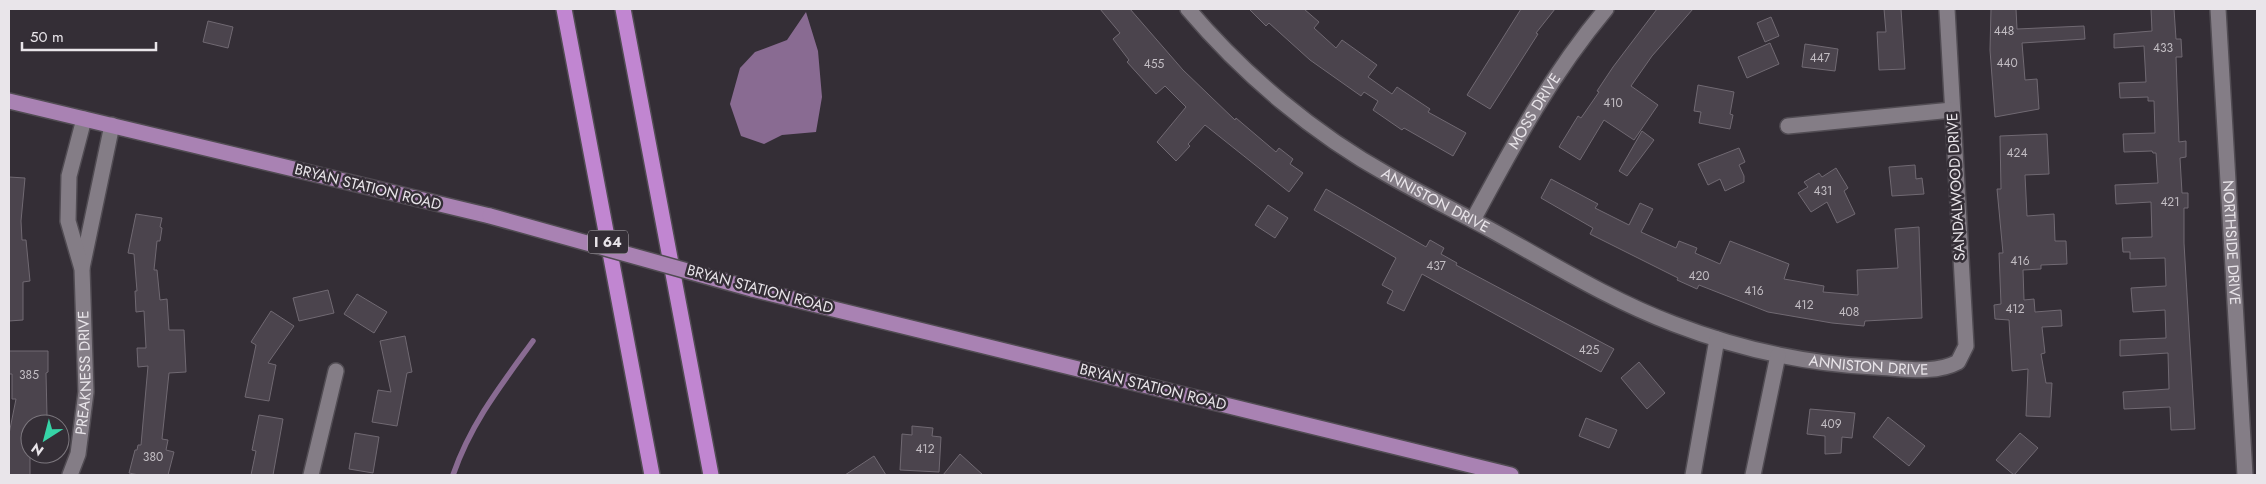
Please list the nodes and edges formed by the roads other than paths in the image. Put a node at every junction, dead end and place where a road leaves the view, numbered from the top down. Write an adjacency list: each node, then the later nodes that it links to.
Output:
1 (564, 9): 20 (highway, I 64)
2 (623, 9): 21 (highway)
3 (1188, 9): 12 (street, ANNISTON DRIVE)
4 (1606, 9): 12 (street, MOSS DRIVE)
5 (1947, 9): 8 (street, SANDALWOOD DRIVE)
6 (2218, 9): 25 (street, NORTHSIDE DRIVE)
7 (9, 101): 9 (main road, BRYAN STATION ROAD)
8 (1952, 110): 11 (street); 16 (street, SANDALWOOD DRIVE)
9 (84, 119): 10 (main road, BRYAN STATION ROAD); 13 (street, PREAKNESS DRIVE)
10 (112, 125): 13 (street, PREAKNESS DRIVE); 22 (main road, BRYAN STATION ROAD, bridge)
11 (1788, 126)
12 (1473, 220): 14 (street, ANNISTON DRIVE)
13 (82, 269): 18 (street, PREAKNESS DRIVE)
14 (1717, 339): 15 (street, ANNISTON DRIVE); 23 (street)
15 (1778, 355): 16 (street, ANNISTON DRIVE); 24 (street)
16 (1958, 362)
17 (336, 371): 19 (street)
18 (70, 475)
19 (311, 475)
20 (652, 475)
21 (711, 475)
22 (1511, 475)
23 (1693, 475)
24 (1753, 475)
25 (2245, 475)

